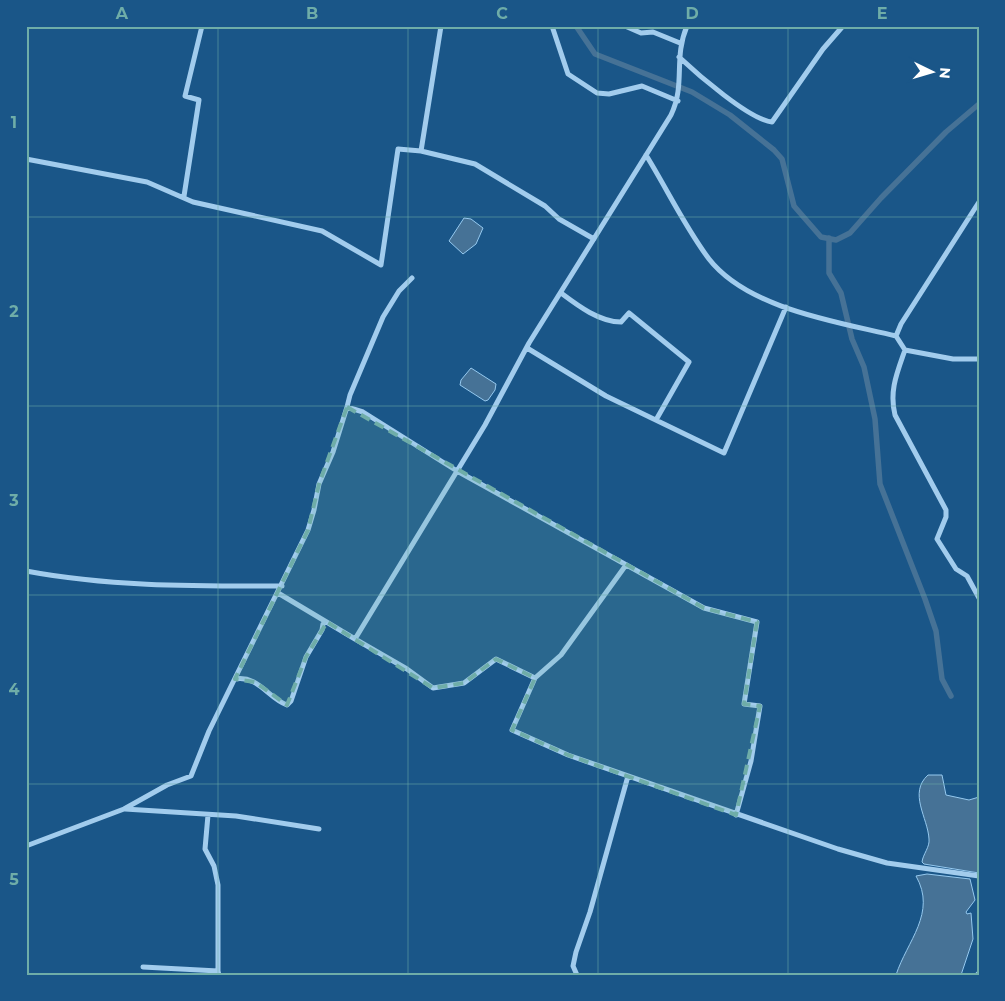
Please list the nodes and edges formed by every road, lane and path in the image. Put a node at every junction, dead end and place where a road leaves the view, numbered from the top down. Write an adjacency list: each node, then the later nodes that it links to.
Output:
1 (202, 26): 13 (street)
2 (441, 26): 10 (street)
3 (552, 26): 9 (street)
4 (624, 26): 7 (street)
5 (687, 26): 7 (street)
6 (843, 26): 8 (street)
7 (680, 43): 8 (street)
8 (679, 57): 9 (street)
9 (678, 101): 11 (street)
10 (421, 151): 13 (street); 15 (street)
11 (646, 155): 15 (street); 18 (street)
12 (26, 159): 13 (street)
13 (184, 196)
14 (979, 202): 19 (street)
15 (594, 238): 17 (street)
16 (412, 278): 23 (street)
17 (560, 293): 20 (street); 24 (street)
18 (786, 307): 19 (street); 24 (street)
19 (896, 336): 21 (street)
20 (527, 348): 24 (street); 25 (street)
21 (905, 350): 22 (street); 30 (street)
22 (979, 360)
23 (347, 407): 25 (street); 28 (street)
24 (656, 420)
25 (457, 471): 26 (street); 32 (street)
26 (626, 565): 33 (street); 38 (street)
27 (26, 571): 28 (street)
28 (282, 586): 29 (street)
29 (278, 593): 31 (street); 34 (street)
30 (979, 598)
31 (326, 622): 32 (street); 34 (street)
32 (355, 638): 33 (street)
33 (535, 678): 35 (street)
34 (235, 679): 36 (street)
35 (628, 776): 38 (street); 44 (street)
36 (124, 809): 37 (street); 40 (street)
37 (208, 815): 39 (street); 43 (street)
38 (736, 815): 41 (street)
39 (319, 829)
40 (26, 846)
41 (979, 876)
42 (143, 967): 43 (street)
43 (219, 973)
44 (577, 975)

